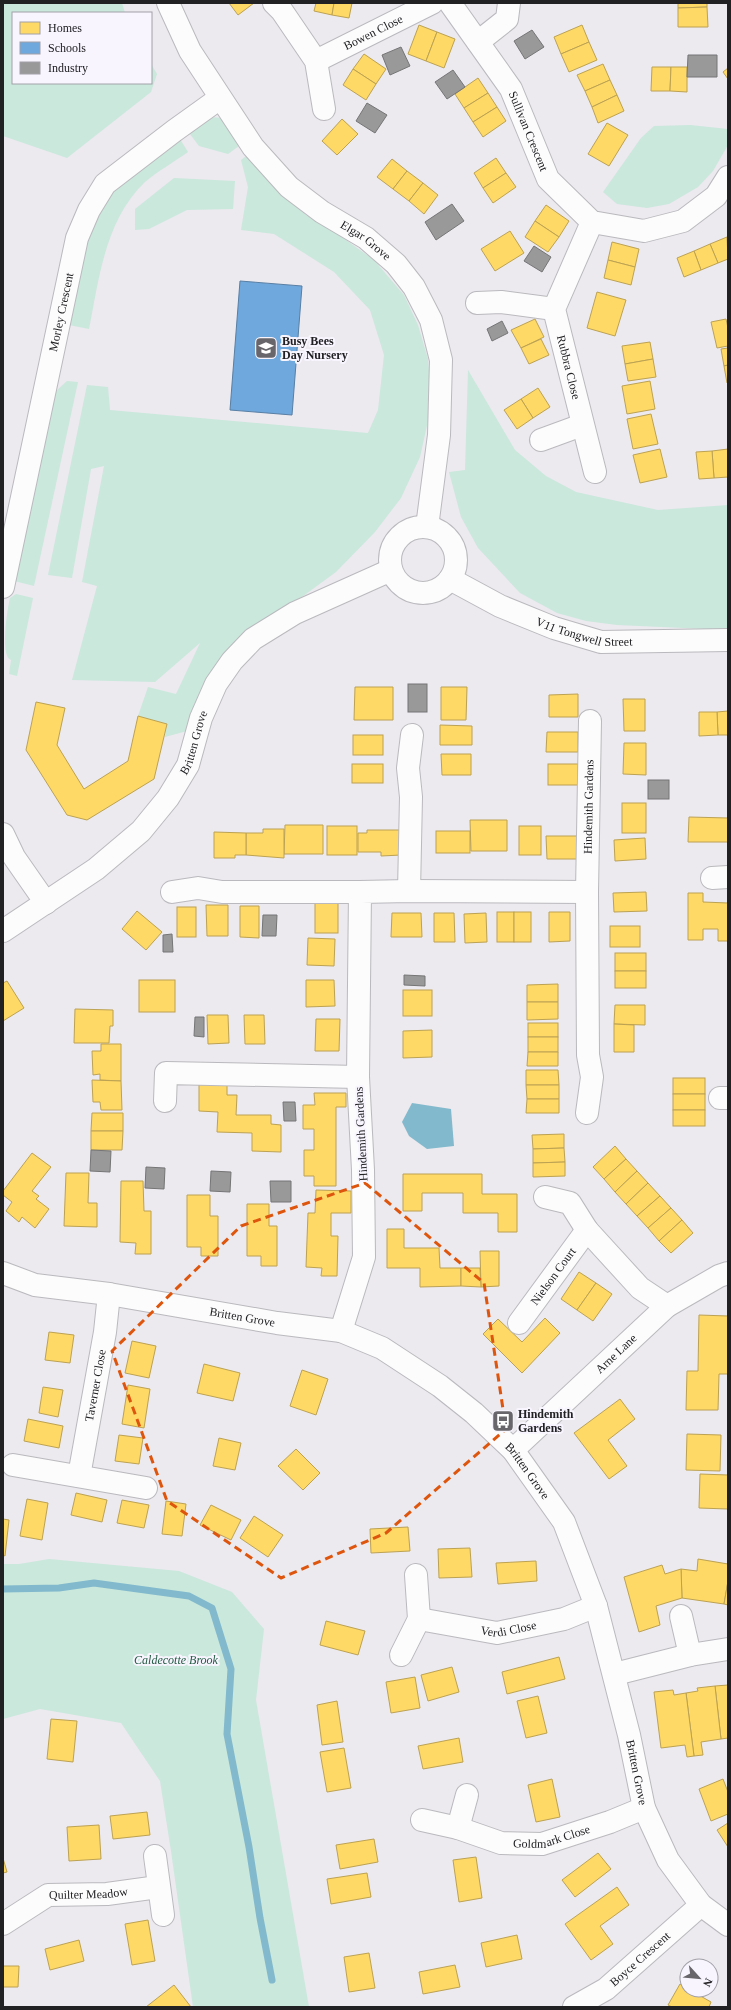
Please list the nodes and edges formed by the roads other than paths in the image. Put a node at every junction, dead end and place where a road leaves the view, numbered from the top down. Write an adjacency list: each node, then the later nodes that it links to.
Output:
1 (168, 3): 8 (street, Elgar Grove)
2 (274, 3): 7 (street)
3 (432, 3): 7 (street, Bowen Close)
4 (450, 3): 6 (street, Sullivan Crescent)
5 (509, 3): 6 (street)
6 (478, 42): 11 (street, Sullivan Crescent)
7 (316, 62): 9 (street)
8 (220, 98): 17 (street, Elgar Grove); 20 (street, Morley Crescent)
9 (324, 109)
10 (728, 177): 11 (street)
11 (592, 222): 13 (street)
12 (477, 303): 13 (street)
13 (554, 309): 14 (street, Rubbra Close)
14 (582, 425): 15 (street); 16 (street, Rubbra Close)
15 (541, 440)
16 (594, 472)
17 (427, 527): 18 (street); 19 (street)
18 (391, 570): 19 (street); 29 (street, Britten Grove)
19 (450, 579): 21 (street, V11 Tongwell Street)
20 (3, 587)
21 (728, 640)
22 (590, 721): 28 (street, Hindemith Gardens)
23 (412, 735): 25 (street)
24 (3, 834): 29 (street)
25 (410, 891): 27 (street); 28 (street)
26 (172, 892): 27 (street)
27 (360, 892): 31 (street, Hindemith Gardens)
28 (587, 892): 33 (street, Hindemith Gardens)
29 (46, 903): 30 (street, Britten Grove)
30 (3, 931)
31 (358, 1077): 32 (street, Hindemith Gardens); 41 (street, Hindemith Gardens)
32 (165, 1101)
33 (587, 1113)
34 (545, 1197): 35 (street)
35 (587, 1230): 39 (street); 40 (street, Nielson Court)
36 (3, 1273): 38 (street, Britten Grove)
37 (728, 1273): 39 (street, Arne Lane)
38 (109, 1294): 41 (street, Britten Grove); 44 (street, Taverner Close)
39 (667, 1306): 42 (street, Arne Lane)
40 (519, 1323)
41 (341, 1331): 42 (street, Britten Grove)
42 (513, 1450): 47 (street, Britten Grove)
43 (13, 1465): 44 (street)
44 (79, 1476): 45 (street)
45 (146, 1488)
46 (416, 1575): 49 (street)
47 (596, 1606): 49 (street, Verdi Close); 53 (street, Britten Grove)
48 (681, 1616): 52 (street)
49 (419, 1619): 51 (street)
50 (728, 1649): 52 (street)
51 (402, 1655)
52 (690, 1655): 53 (street)
53 (615, 1674): 55 (street, Britten Grove)
54 (467, 1795): 57 (street)
55 (644, 1808): 57 (street, Goldmark Close); 60 (street, Britten Grove)
56 (422, 1820): 57 (street, Goldmark Close)
57 (458, 1828)
58 (155, 1856): 59 (street)
59 (158, 1887): 61 (street); 62 (street, Quilter Meadow)
60 (701, 1905): 63 (street, Britten Grove); 64 (street, Boyce Crescent)
61 (163, 1915)
62 (3, 1924)
63 (728, 1925)
64 (574, 2007)

